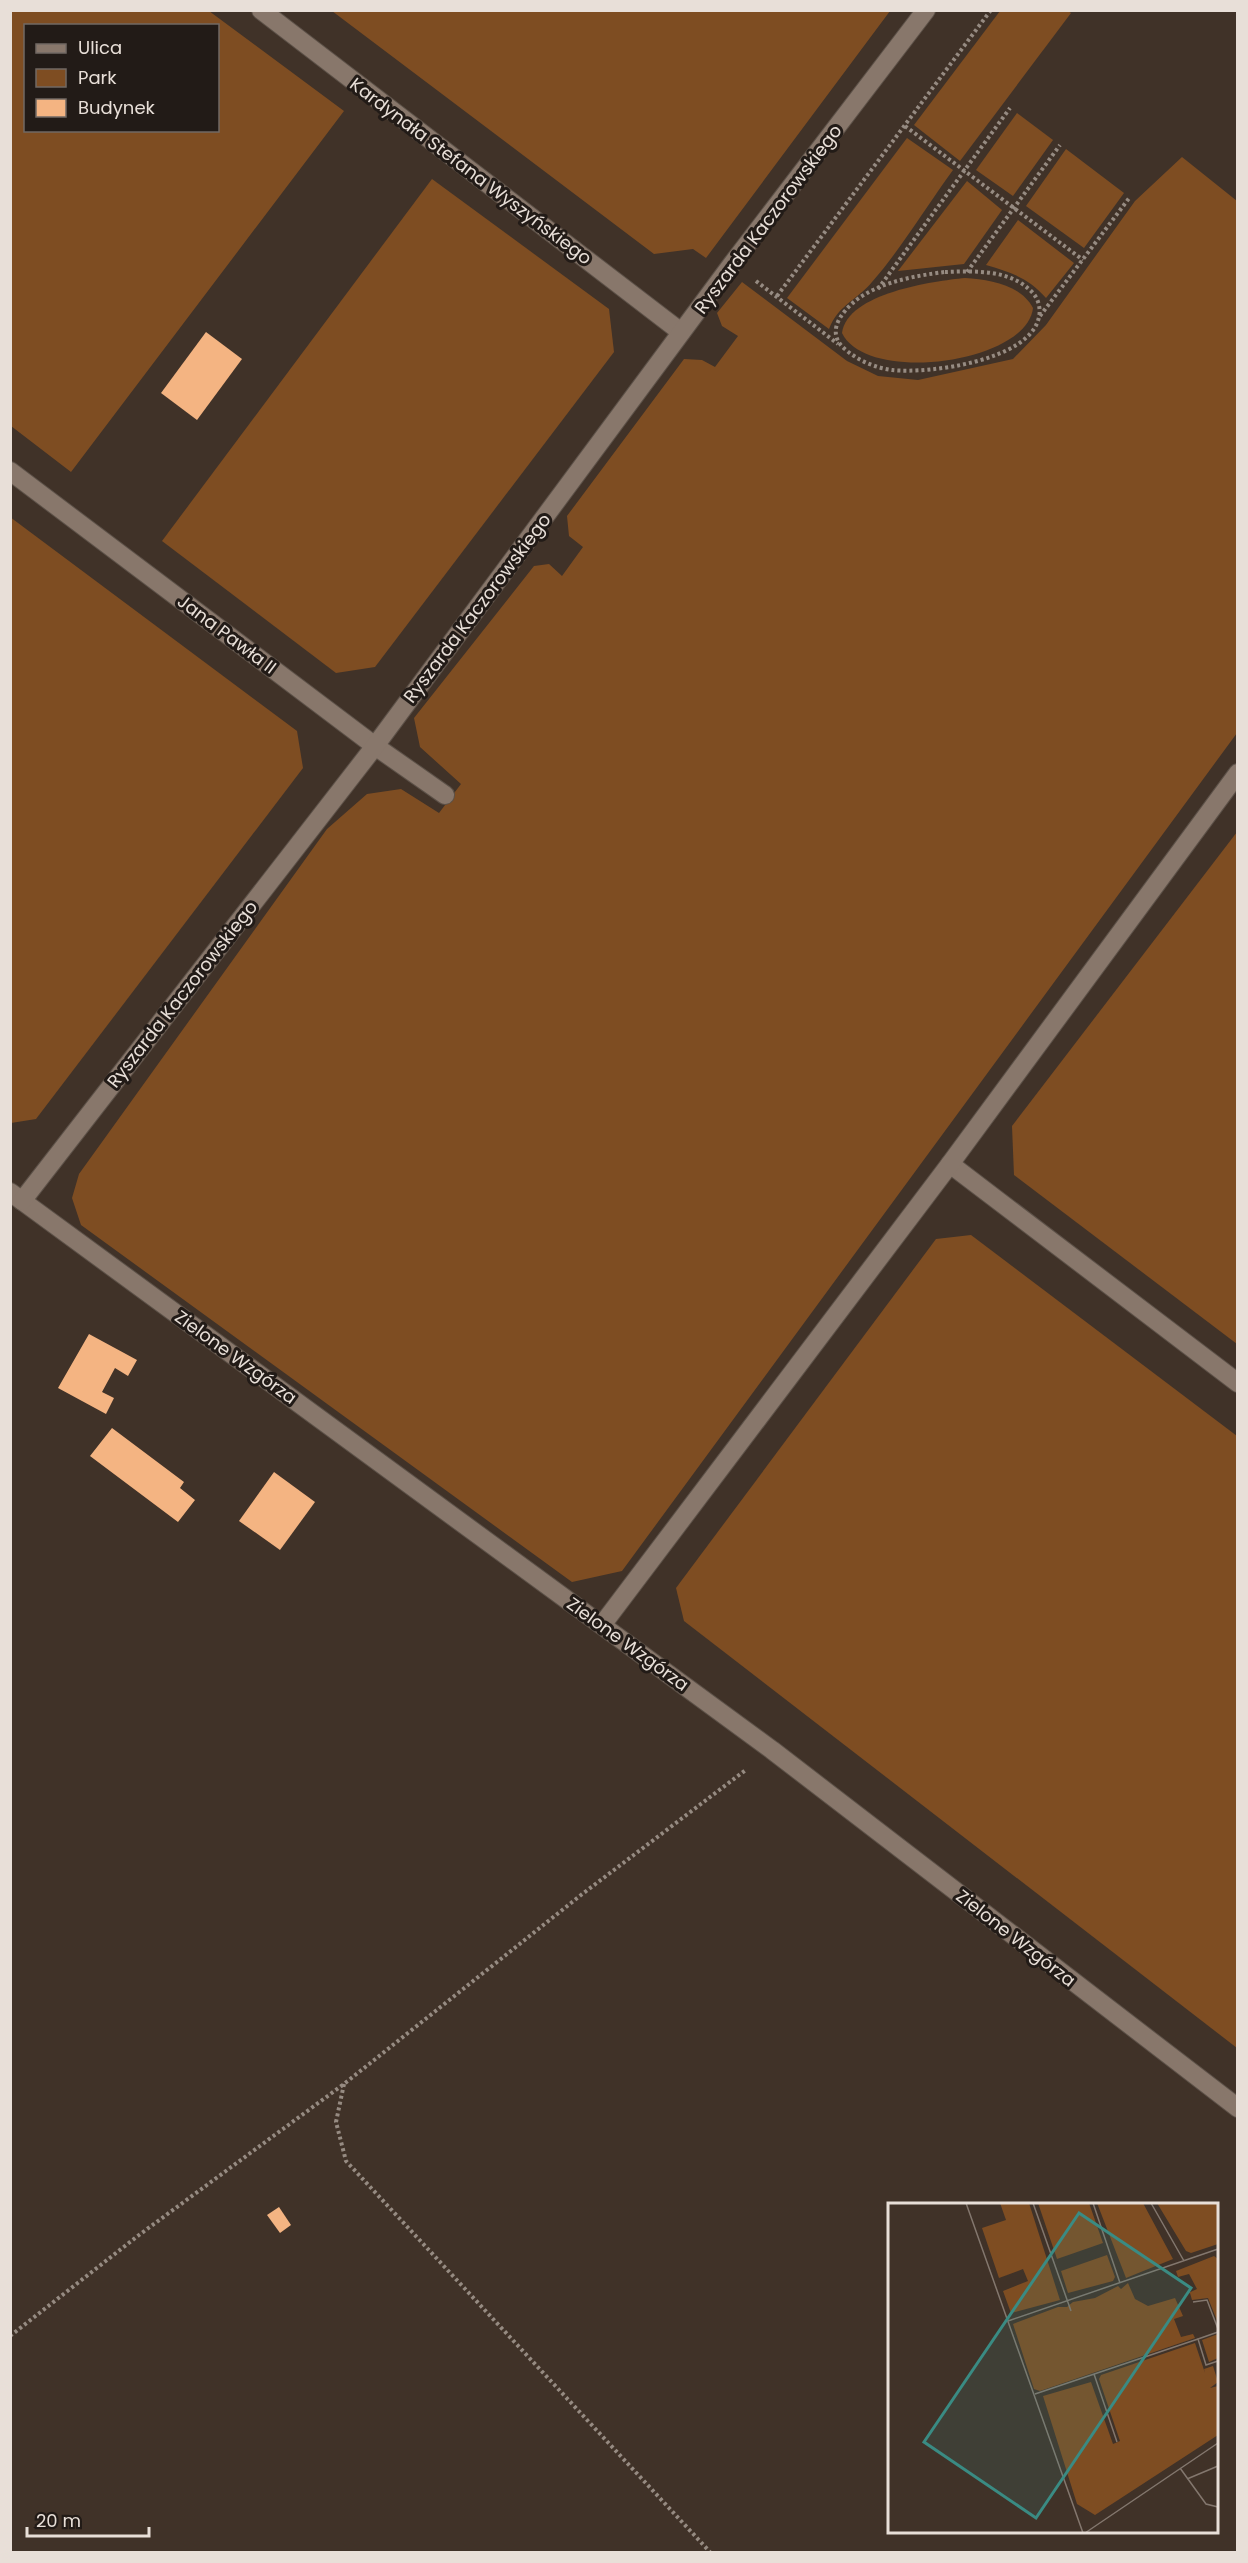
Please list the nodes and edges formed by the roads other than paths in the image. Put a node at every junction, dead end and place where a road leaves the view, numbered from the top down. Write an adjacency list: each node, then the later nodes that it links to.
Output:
1 (261, 10): 3 (street, Kardynała Stefana Wyszyńskiego)
2 (926, 10): 3 (street, Ryszarda Kaczorowskiego)
3 (681, 332): 5 (street, Ryszarda Kaczorowskiego)
4 (10, 471): 5 (street, Jana Pawła II)
5 (375, 746): 7 (street, Jana Pawła II); 9 (street, Ryszarda Kaczorowskiego)
6 (1238, 773): 8 (street)
7 (445, 795)
8 (950, 1164): 10 (street); 11 (street)
9 (16, 1196): 11 (street, Zielone Wzgórza)
10 (1238, 1383)
11 (602, 1624): 12 (street, Zielone Wzgórza)
12 (1238, 2108)

